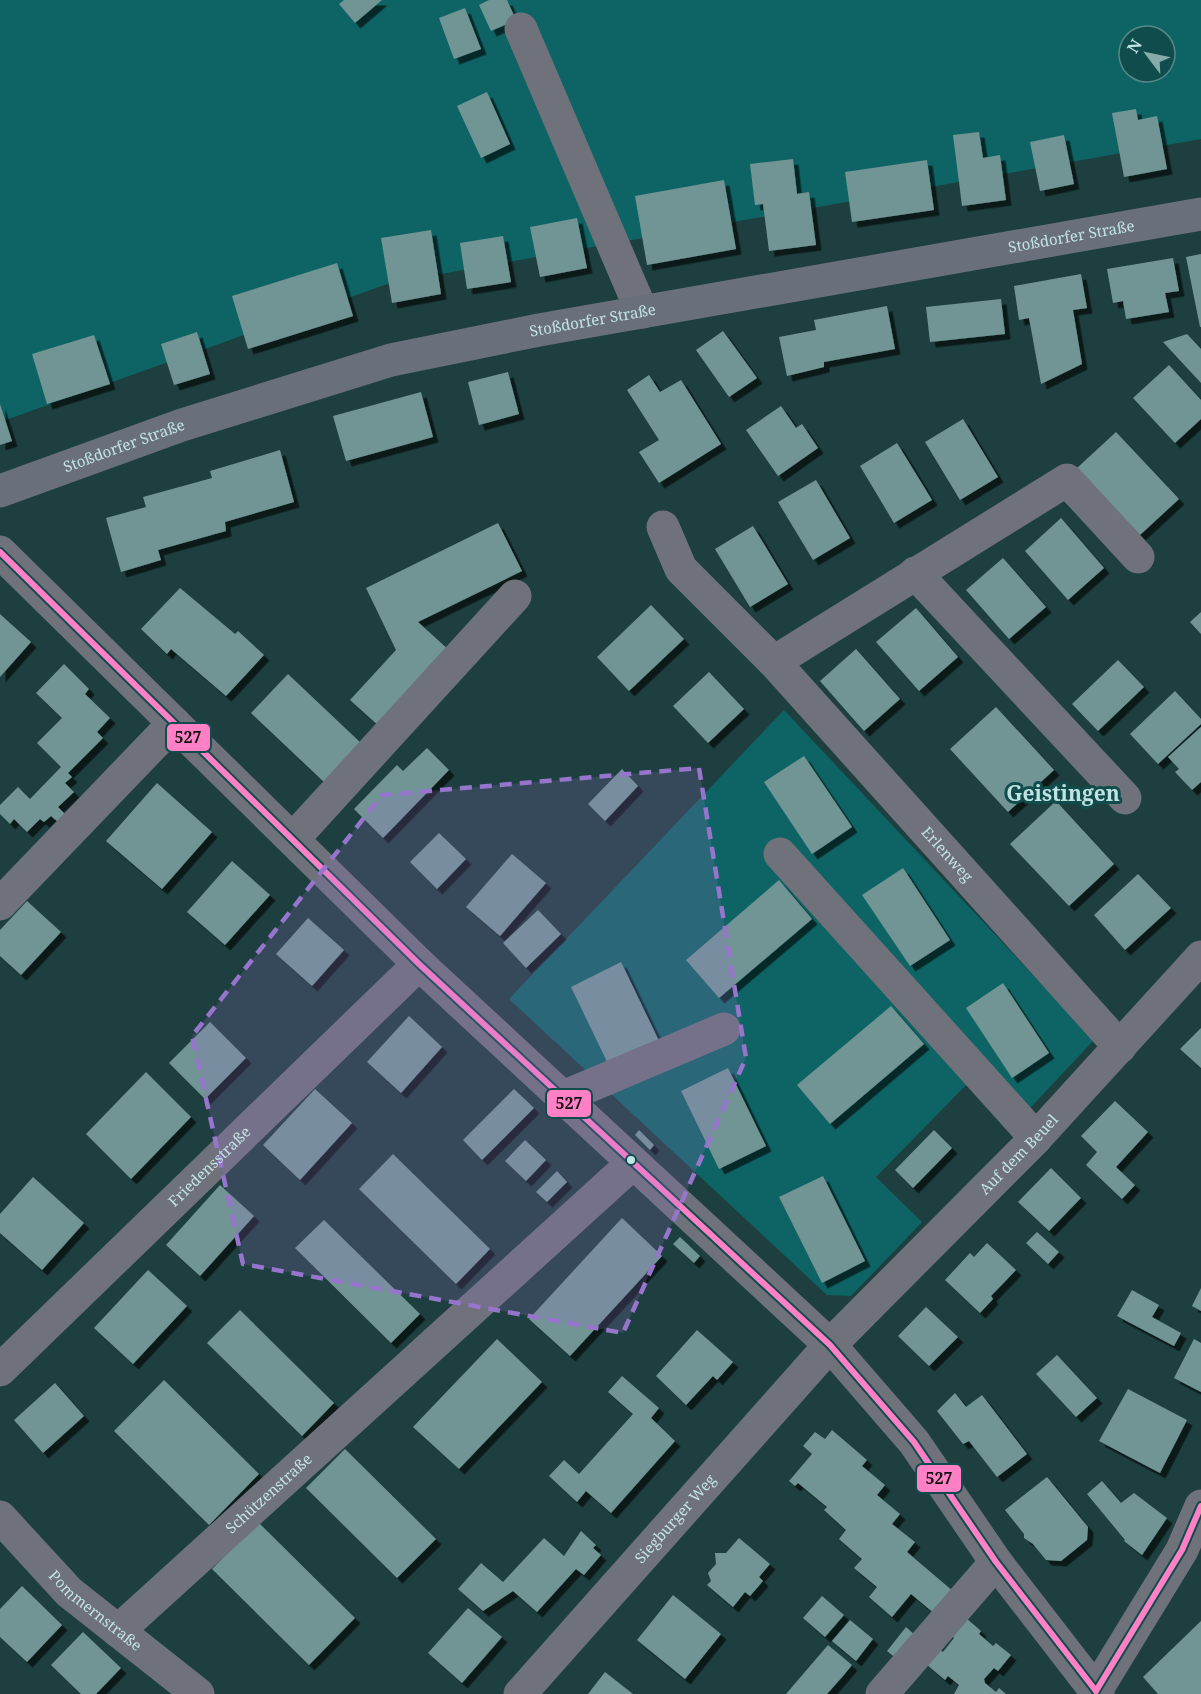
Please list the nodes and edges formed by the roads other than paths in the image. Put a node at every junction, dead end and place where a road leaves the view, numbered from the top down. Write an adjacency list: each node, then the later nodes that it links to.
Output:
1 (522, 29): 3 (street)
2 (1201, 214): 3 (main road, Stoßdorfer Straße)
3 (642, 312): 4 (main road, Stoßdorfer Straße)
4 (0, 491)
5 (663, 527): 10 (street, Erlenweg)
6 (1, 554): 11 (street)
7 (1138, 557): 8 (street)
8 (915, 573): 10 (street); 12 (street)
9 (515, 596): 13 (street)
10 (774, 662): 19 (street, Erlenweg)
11 (174, 723): 13 (street); 15 (street)
12 (1125, 798)
13 (293, 839): 17 (street)
14 (780, 854): 21 (street)
15 (0, 904)
16 (1201, 957): 19 (street, Auf dem Beuel)
17 (419, 964): 20 (street); 24 (street, Friedensstraße)
18 (724, 1029): 20 (street)
19 (1120, 1047): 21 (street, Auf dem Beuel)
20 (561, 1098): 22 (street)
21 (1036, 1138): 23 (street, Auf dem Beuel)
22 (633, 1163): 23 (street); 28 (street, Schützenstraße)
23 (830, 1346): 27 (street); 31 (street, Siegburger Weg)
24 (5, 1356)
25 (1201, 1506): 29 (street)
26 (6, 1534): 28 (street, Pommernstraße)
27 (996, 1562): 29 (street); 32 (street)
28 (118, 1631): 30 (street, Pommernstraße)
29 (1096, 1693)
30 (198, 1694)
31 (520, 1694)
32 (882, 1694)

